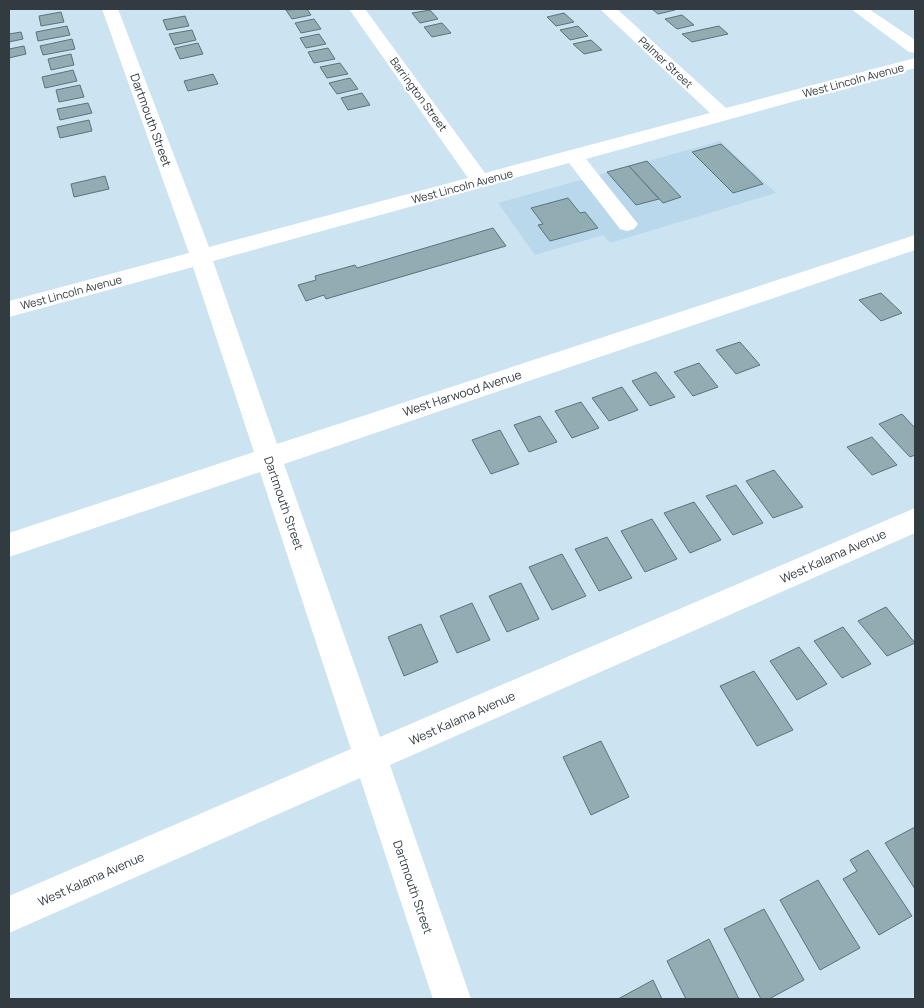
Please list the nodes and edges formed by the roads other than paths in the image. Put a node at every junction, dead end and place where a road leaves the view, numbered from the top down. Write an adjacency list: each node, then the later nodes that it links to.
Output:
1 (110, 9): 12 (street, Dartmouth Street)
2 (357, 9): 9 (street, Barrington Street)
3 (608, 9): 7 (street, Palmer Street)
4 (858, 9): 5 (street)
5 (915, 48)
6 (915, 63): 7 (street, West Lincoln Avenue)
7 (723, 115): 8 (street, West Lincoln Avenue)
8 (573, 156): 9 (street, West Lincoln Avenue); 10 (street)
9 (481, 180): 12 (street, West Lincoln Avenue)
10 (627, 224)
11 (915, 242): 14 (street, West Harwood Avenue)
12 (200, 257): 13 (street, West Lincoln Avenue); 14 (street, Dartmouth Street)
13 (9, 309)
14 (269, 458): 16 (street, West Harwood Avenue); 17 (street, Dartmouth Street)
15 (915, 520): 17 (street, West Kalama Avenue)
16 (9, 545)
17 (369, 758): 18 (street, West Kalama Avenue); 19 (street, Dartmouth Street)
18 (9, 915)
19 (452, 999)

